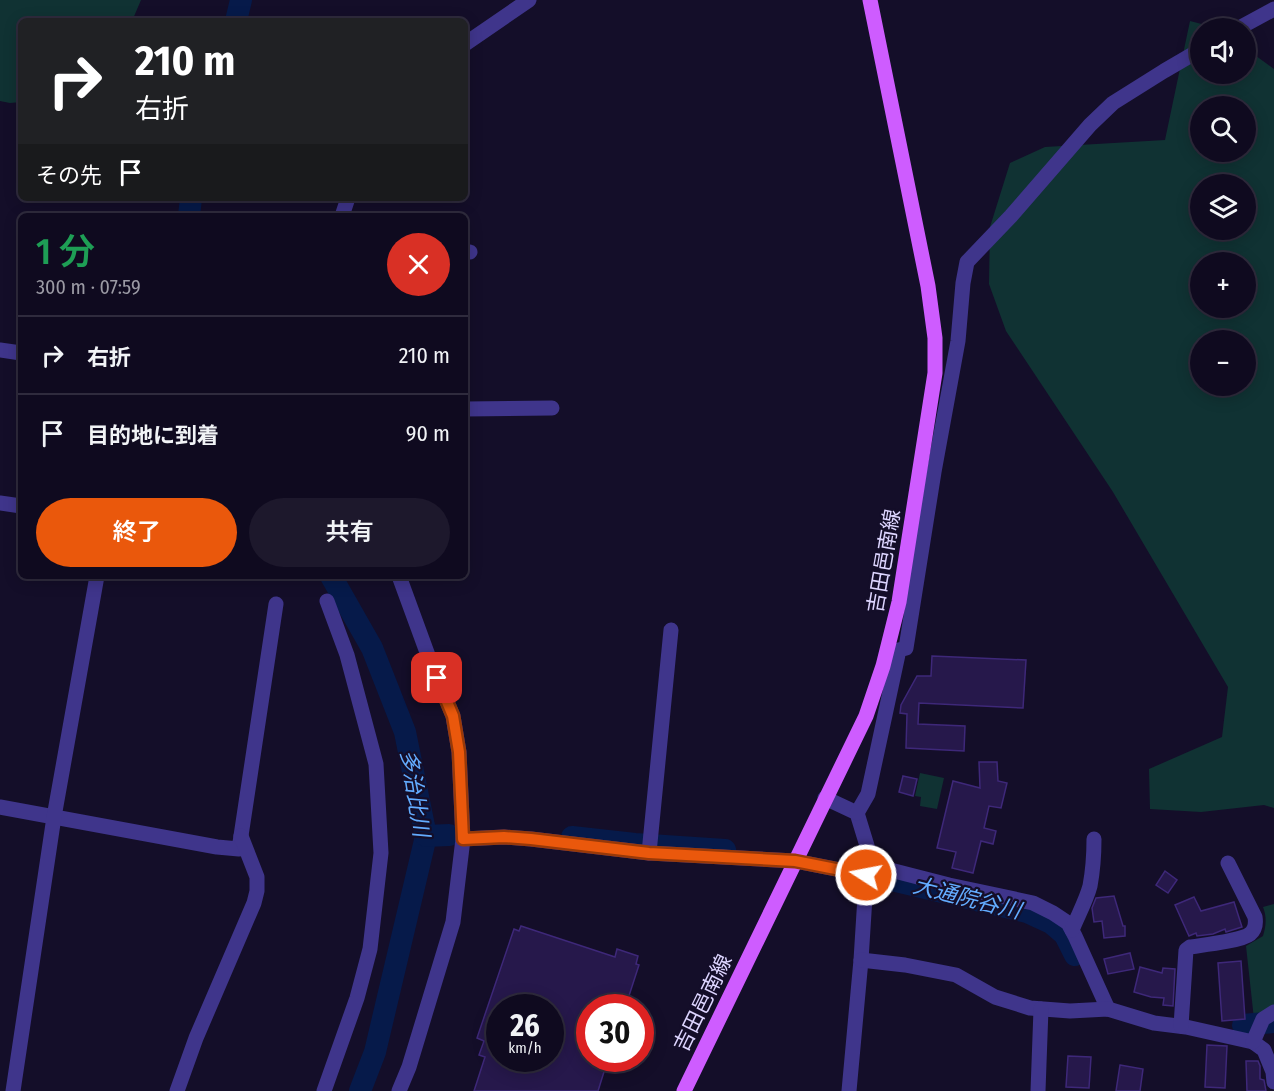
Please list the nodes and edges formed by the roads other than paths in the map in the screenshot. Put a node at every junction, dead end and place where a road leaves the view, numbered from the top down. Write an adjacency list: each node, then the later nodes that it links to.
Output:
1 (529, 0): 5 (street)
2 (870, 0): 18 (main road, 吉田邑南線)
3 (1274, 9): 4 (street)
4 (1256, 19)
5 (468, 42)
6 (1190, 56): 20 (street)
7 (0, 350): 8 (street)
8 (18, 353)
9 (552, 408): 10 (street)
10 (468, 409)
11 (0, 503): 12 (street)
12 (18, 506)
13 (96, 579): 21 (street)
14 (400, 579): 24 (street)
15 (327, 601): 39 (street)
16 (276, 604): 22 (street)
17 (671, 630): 25 (street)
18 (825, 798): 20 (street); 26 (main road, 吉田邑南線)
19 (0, 807): 21 (street)
20 (857, 813): 28 (street)
21 (54, 817): 22 (street); 37 (street)
22 (241, 836): 38 (street)
23 (1094, 838): 29 (street)
24 (463, 839): 25 (street); 40 (street)
25 (649, 853): 26 (street)
26 (795, 861): 28 (street); 41 (main road, 吉田邑南線)
27 (1228, 863): 34 (street)
28 (866, 870): 29 (street); 30 (street)
29 (1071, 930): 32 (street)
30 (861, 960): 31 (street); 42 (street)
31 (1041, 1009): 32 (street); 43 (street)
32 (1108, 1009): 34 (street)
33 (1274, 1012): 35 (street)
34 (1181, 1026): 35 (street)
35 (1256, 1033): 36 (street)
36 (1274, 1082)
37 (13, 1091)
38 (177, 1091)
39 (324, 1091)
40 (399, 1091)
41 (684, 1091)
42 (849, 1091)
43 (1038, 1091)

